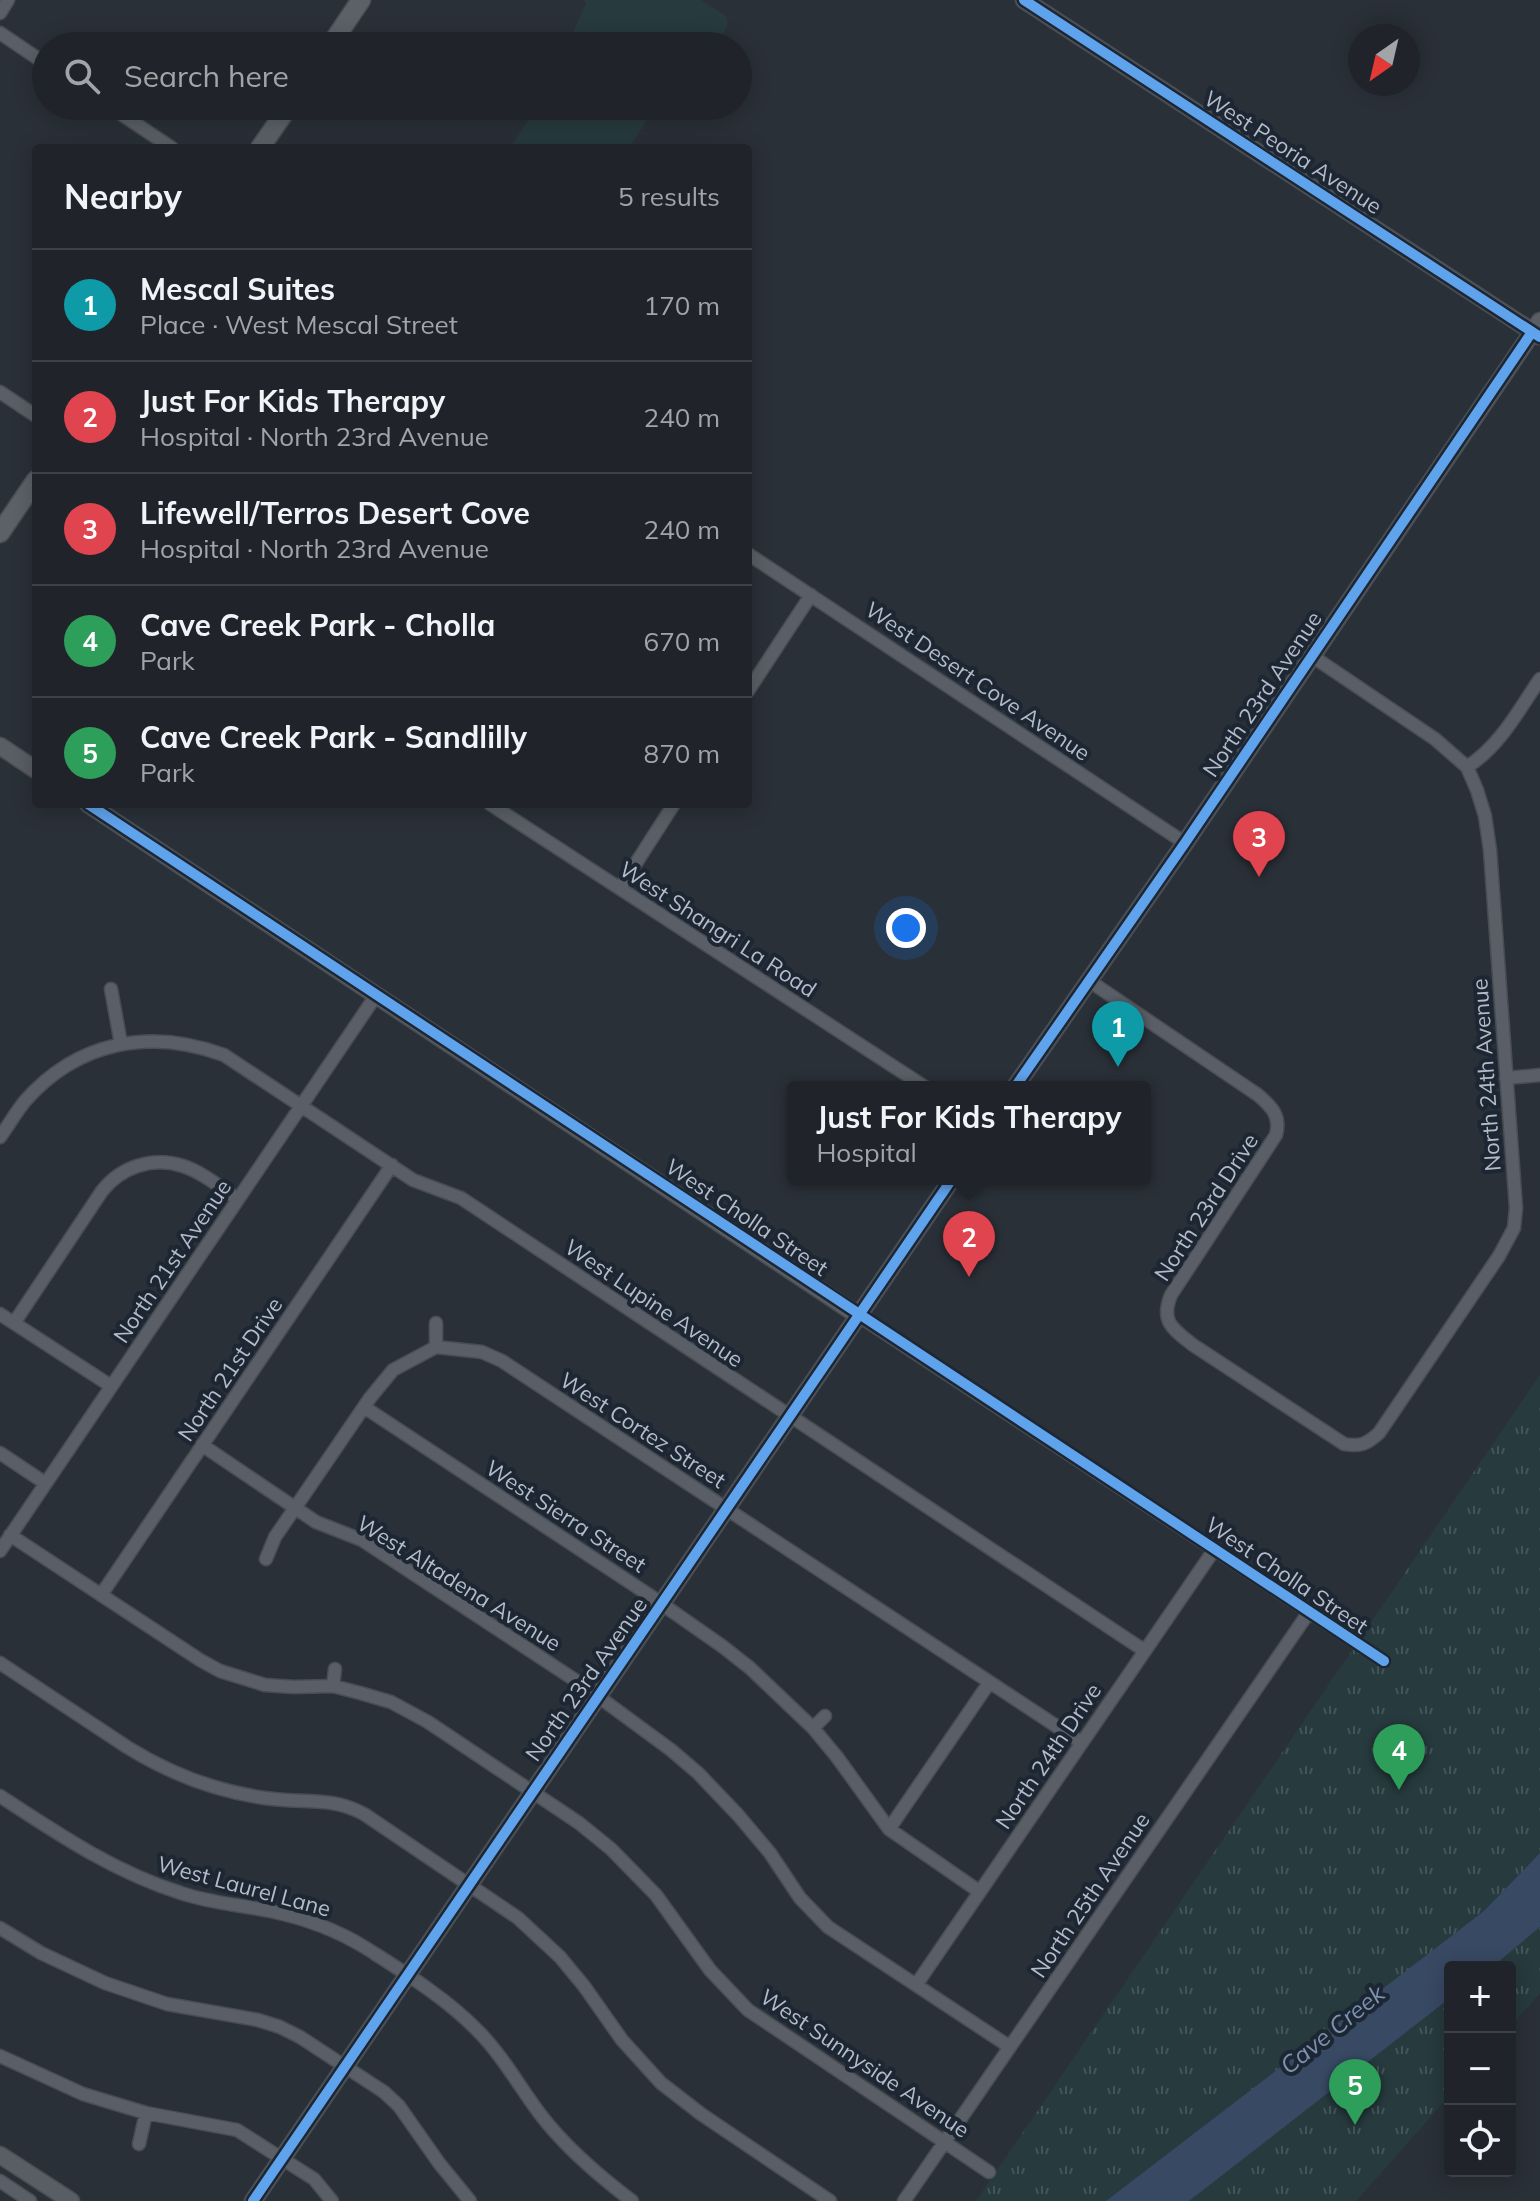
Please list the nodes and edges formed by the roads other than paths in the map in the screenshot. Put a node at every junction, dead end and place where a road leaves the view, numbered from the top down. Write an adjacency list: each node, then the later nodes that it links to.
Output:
1 (8, 0): 5 (street)
2 (361, 0): 6 (main road)
3 (1024, 0): 4 (street, West Peoria Avenue)
4 (1048, 6): 13 (street, West Peoria Avenue)
5 (0, 13)
6 (339, 32)
7 (0, 33): 8 (street)
8 (32, 55)
9 (130, 120): 11 (street)
10 (279, 120): 12 (main road)
11 (166, 144)
12 (263, 144)
13 (1537, 330): 20 (street, North 23rd Avenue)
14 (0, 392): 15 (street)
15 (32, 413)
16 (32, 486): 17 (main road)
17 (0, 533)
18 (752, 557): 19 (street, West Desert Cove Avenue)
19 (811, 595): 22 (street); 29 (street, West Desert Cove Avenue)
20 (1312, 656): 25 (street); 29 (street, North 23rd Avenue)
21 (1540, 679): 25 (street)
22 (752, 685)
23 (0, 746): 24 (street)
24 (32, 767)
25 (1467, 767): 36 (street, North 24th Avenue)
26 (94, 808): 33 (street, West Cholla Street)
27 (496, 808): 30 (street, West Shangri La Road)
28 (671, 808): 30 (street)
29 (1185, 843): 31 (street, North 23rd Avenue)
30 (620, 888): 37 (street, West Shangri La Road)
31 (1088, 980): 38 (street, North 23rd Avenue); 46 (street, North 23rd Drive)
32 (111, 989): 34 (street)
33 (377, 994): 39 (street, North 21st Avenue); 45 (street, West Cholla Street)
34 (121, 1044): 39 (street, West Lupine Avenue); 40 (street, West Lupine Avenue)
35 (1540, 1075): 36 (street)
36 (1506, 1078): 46 (street, North 24th Avenue)
37 (916, 1081)
38 (1019, 1081)
39 (302, 1106): 41 (street, West Lupine Avenue); 43 (street, North 21st Avenue)
40 (0, 1137)
41 (392, 1165): 52 (street, West Lupine Avenue); 53 (street, North 21st Drive)
42 (948, 1185): 45 (street, North 23rd Avenue)
43 (237, 1199): 47 (street); 50 (street, North 21st Avenue)
44 (0, 1314): 47 (street)
45 (859, 1316): 52 (street, North 23rd Avenue); 59 (street, West Cholla Street)
46 (1167, 1320)
47 (14, 1323): 50 (street)
48 (436, 1323): 49 (street)
49 (436, 1347): 51 (street); 57 (street, West Cortez Street)
50 (111, 1386): 55 (street, North 21st Avenue)
51 (364, 1407): 56 (street); 63 (street, West Sierra Street)
52 (790, 1416): 57 (street, North 23rd Avenue); 65 (street, West Lupine Avenue)
53 (202, 1445): 56 (street, West Altadena Avenue); 62 (street, North 21st Drive)
54 (0, 1453): 55 (street)
55 (45, 1483): 58 (street, North 21st Avenue)
56 (295, 1508): 61 (street); 71 (street, West Altadena Avenue)
57 (726, 1509): 63 (street, North 23rd Avenue); 69 (street, West Cortez Street)
58 (10, 1535): 60 (street, North 21st Avenue); 62 (street, West Sunnyside Avenue)
59 (1214, 1550): 64 (street, West Cholla Street); 65 (street, North 24th Drive)
60 (0, 1551)
61 (266, 1559)
62 (101, 1595): 70 (street, West Sunnyside Avenue)
63 (662, 1604): 71 (street, North 23rd Avenue); 73 (street, West Sierra Street)
64 (1309, 1612): 66 (street, West Cholla Street); 83 (street, North 25th Avenue)
65 (1145, 1651): 74 (street, North 24th Drive)
66 (1384, 1661)
67 (0, 1663): 78 (street)
68 (335, 1669): 70 (street)
69 (989, 1683): 74 (street, West Cortez Street); 77 (street)
70 (333, 1686): 75 (street, West Sunnyside Avenue)
71 (599, 1697): 75 (street, North 23rd Avenue); 82 (street, West Altadena Avenue)
72 (825, 1716): 73 (street)
73 (813, 1728): 77 (street, West Sierra Street)
74 (1082, 1743): 79 (street, North 24th Drive)
75 (533, 1792): 78 (street, North 23rd Avenue); 87 (street, West Sunnyside Avenue)
76 (0, 1796): 81 (street, West Laurel Lane)
77 (889, 1829): 79 (street, West Sierra Street)
78 (470, 1885): 81 (street, North 23rd Avenue); 99 (street)
79 (980, 1892): 82 (street, North 24th Drive)
80 (0, 1928): 85 (street)
81 (407, 1976): 85 (street, North 23rd Avenue); 98 (street, West Laurel Lane)
82 (916, 1985): 83 (street, West Altadena Avenue)
83 (1010, 2047): 87 (street, North 25th Avenue)
84 (0, 2056): 86 (street)
85 (345, 2067): 90 (street, North 23rd Avenue); 97 (street)
86 (146, 2113): 88 (street); 90 (street)
87 (945, 2141): 91 (street, West Sunnyside Avenue); 100 (street, North 25th Avenue)
88 (139, 2144)
89 (0, 2155): 94 (street)
90 (283, 2158): 95 (street, North 23rd Avenue); 96 (street)
91 (989, 2172)
92 (0, 2181): 93 (street)
93 (30, 2201)
94 (71, 2201)
95 (253, 2201)
96 (332, 2201)
97 (470, 2201)
98 (632, 2201)
99 (830, 2201)
100 (904, 2201)

